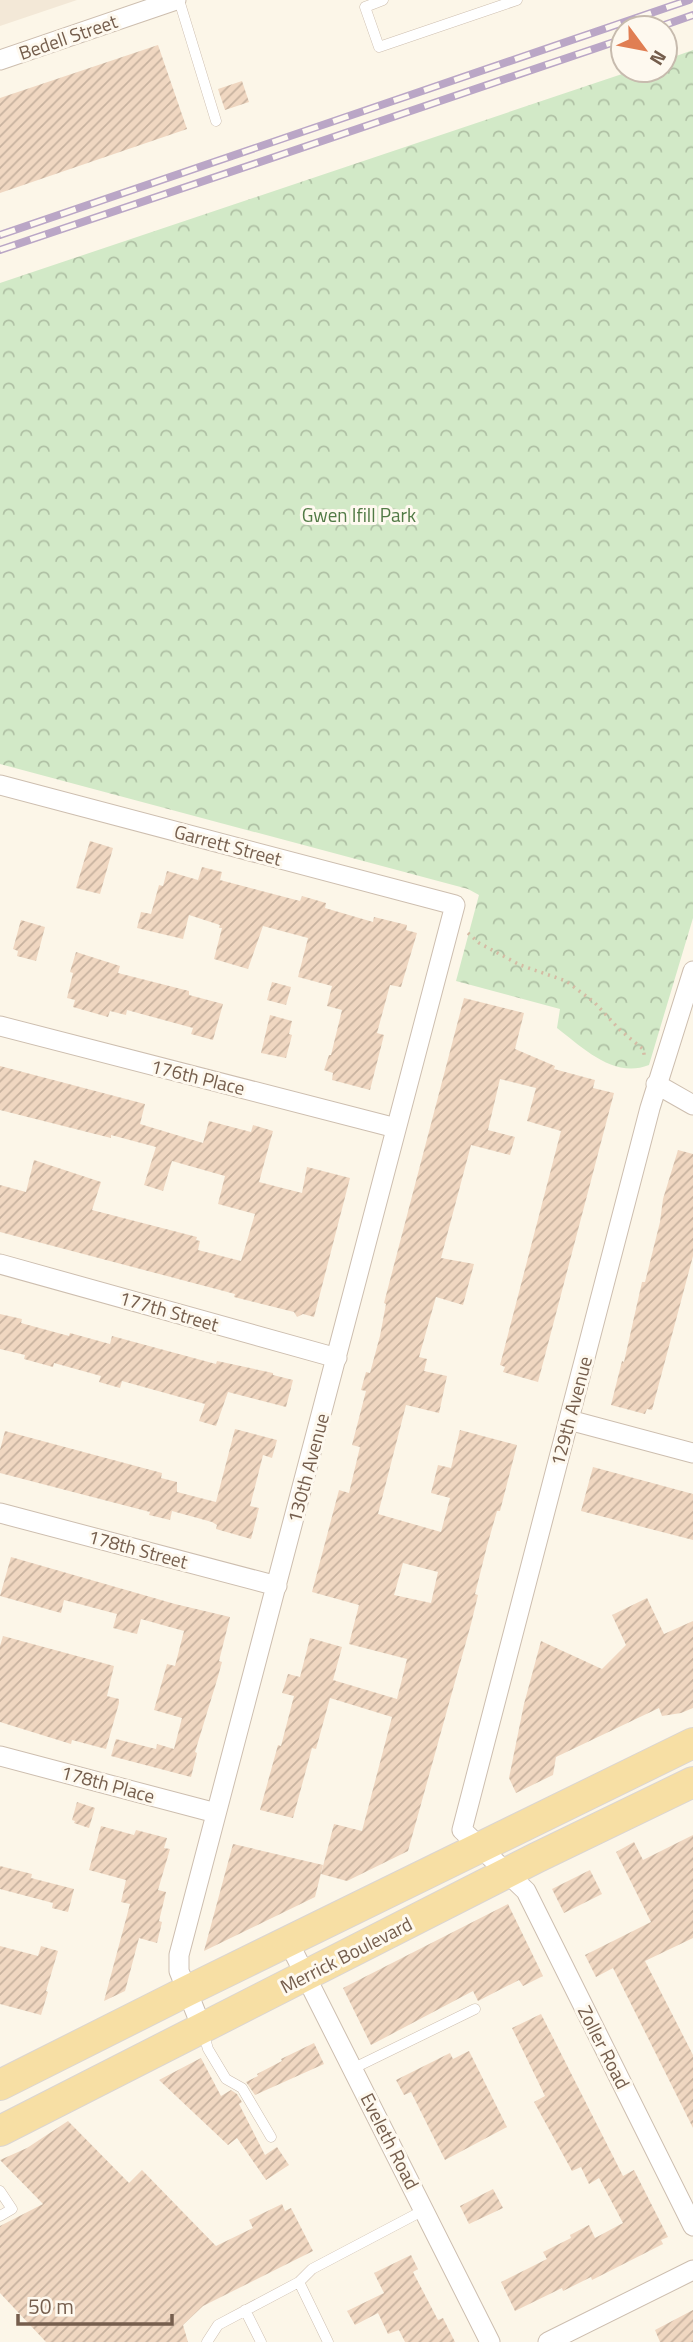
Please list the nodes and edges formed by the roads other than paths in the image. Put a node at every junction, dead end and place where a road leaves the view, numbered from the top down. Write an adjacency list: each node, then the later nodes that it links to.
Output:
1 (178, 0): 4 (street, Bedell Street); 5 (lane)
2 (383, 0): 3 (lane)
3 (517, 0)
4 (0, 60)
5 (216, 121)
6 (0, 785): 7 (street, Garrett Street)
7 (455, 905): 12 (street, 130th Avenue)
8 (693, 971): 10 (street, 129th Avenue)
9 (0, 1026): 12 (street, 176th Place)
10 (656, 1084): 11 (street); 15 (street, 129th Avenue)
11 (693, 1105)
12 (396, 1128): 14 (street, 130th Avenue)
13 (0, 1264): 14 (street, 177th Street)
14 (337, 1357): 18 (street, 130th Avenue)
15 (569, 1420): 16 (street); 23 (street, 129th Avenue)
16 (693, 1453)
17 (0, 1513): 18 (street, 178th Street)
18 (276, 1586): 22 (street, 130th Avenue)
19 (693, 1743): 23 (main road, Merrick Boulevard)
20 (0, 1756): 22 (street, 178th Place)
21 (693, 1782): 24 (main road, Merrick Boulevard)
22 (216, 1813): 27 (street, 130th Avenue)
23 (480, 1847): 24 (street, Zoller Road); 25 (main road, Merrick Boulevard)
24 (507, 1873): 26 (main road, Merrick Boulevard); 37 (street, Zoller Road)
25 (288, 1941): 26 (street, Eveleth Road); 27 (main road, Merrick Boulevard)
26 (305, 1975): 29 (main road, Merrick Boulevard); 30 (street, Eveleth Road)
27 (187, 1991): 29 (street, 130th Avenue); 31 (main road, Merrick Boulevard)
28 (475, 2009): 30 (lane)
29 (202, 2028): 32 (main road, Merrick Boulevard); 33 (lane)
30 (352, 2068): 35 (street, Eveleth Road)
31 (0, 2085)
32 (0, 2131)
33 (271, 2137)
34 (0, 2190): 36 (lane)
35 (424, 2210): 39 (lane); 44 (street, Eveleth Road)
36 (0, 2216)
37 (693, 2225)
38 (693, 2270): 45 (street)
39 (299, 2282): 40 (lane); 43 (lane)
40 (245, 2310): 41 (lane); 42 (lane)
41 (207, 2342)
42 (261, 2342)
43 (328, 2342)
44 (490, 2342)
45 (548, 2342)

